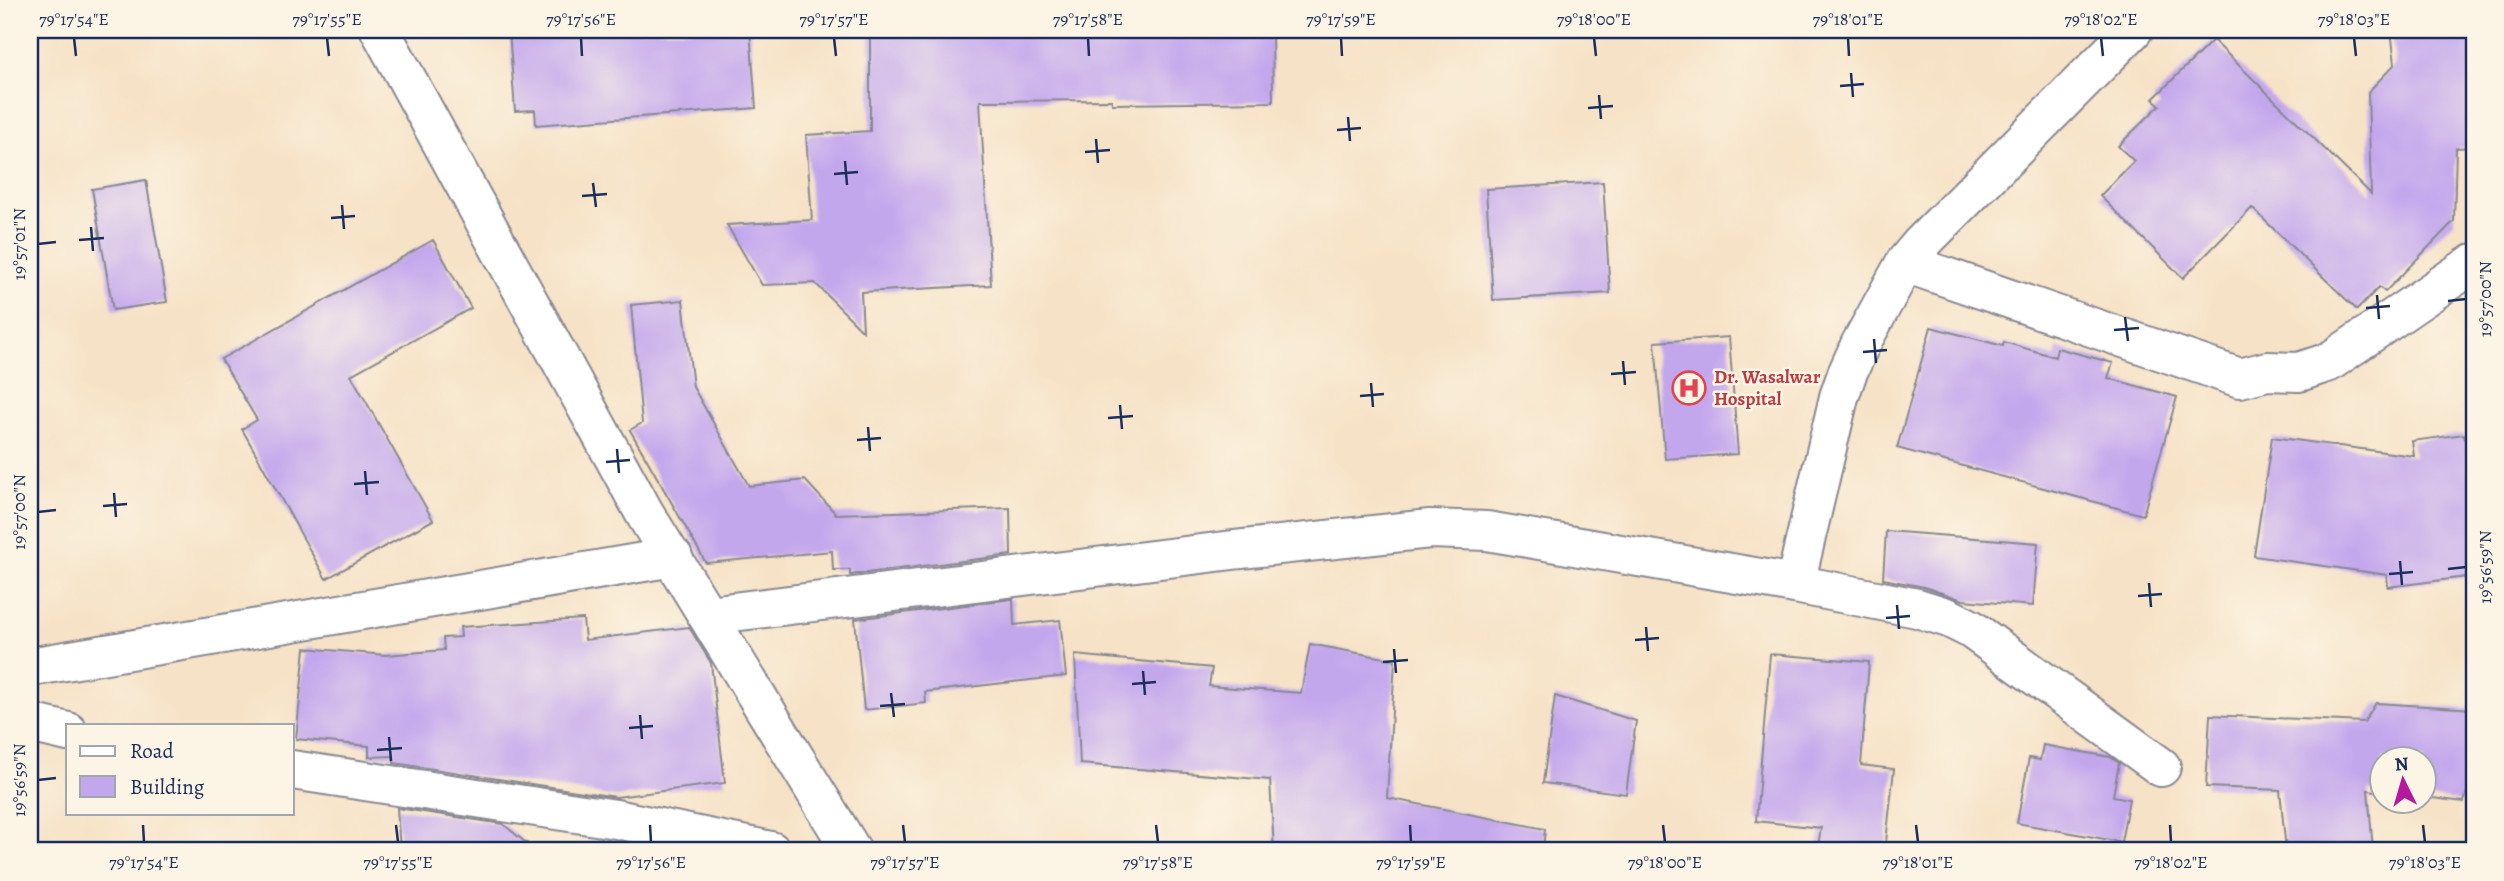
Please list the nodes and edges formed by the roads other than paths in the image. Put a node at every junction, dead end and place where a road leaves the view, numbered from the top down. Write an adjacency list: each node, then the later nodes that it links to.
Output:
1 (380, 30): 5 (street)
2 (2133, 30): 3 (street)
3 (1905, 263): 4 (street); 6 (street)
4 (2474, 263)
5 (673, 557): 7 (street); 8 (street)
6 (1795, 584): 7 (street); 11 (street)
7 (708, 615): 14 (street)
8 (30, 667)
9 (30, 723): 10 (street)
10 (66, 732)
11 (2161, 767)
12 (294, 770): 13 (street)
13 (771, 851)
14 (852, 851)

